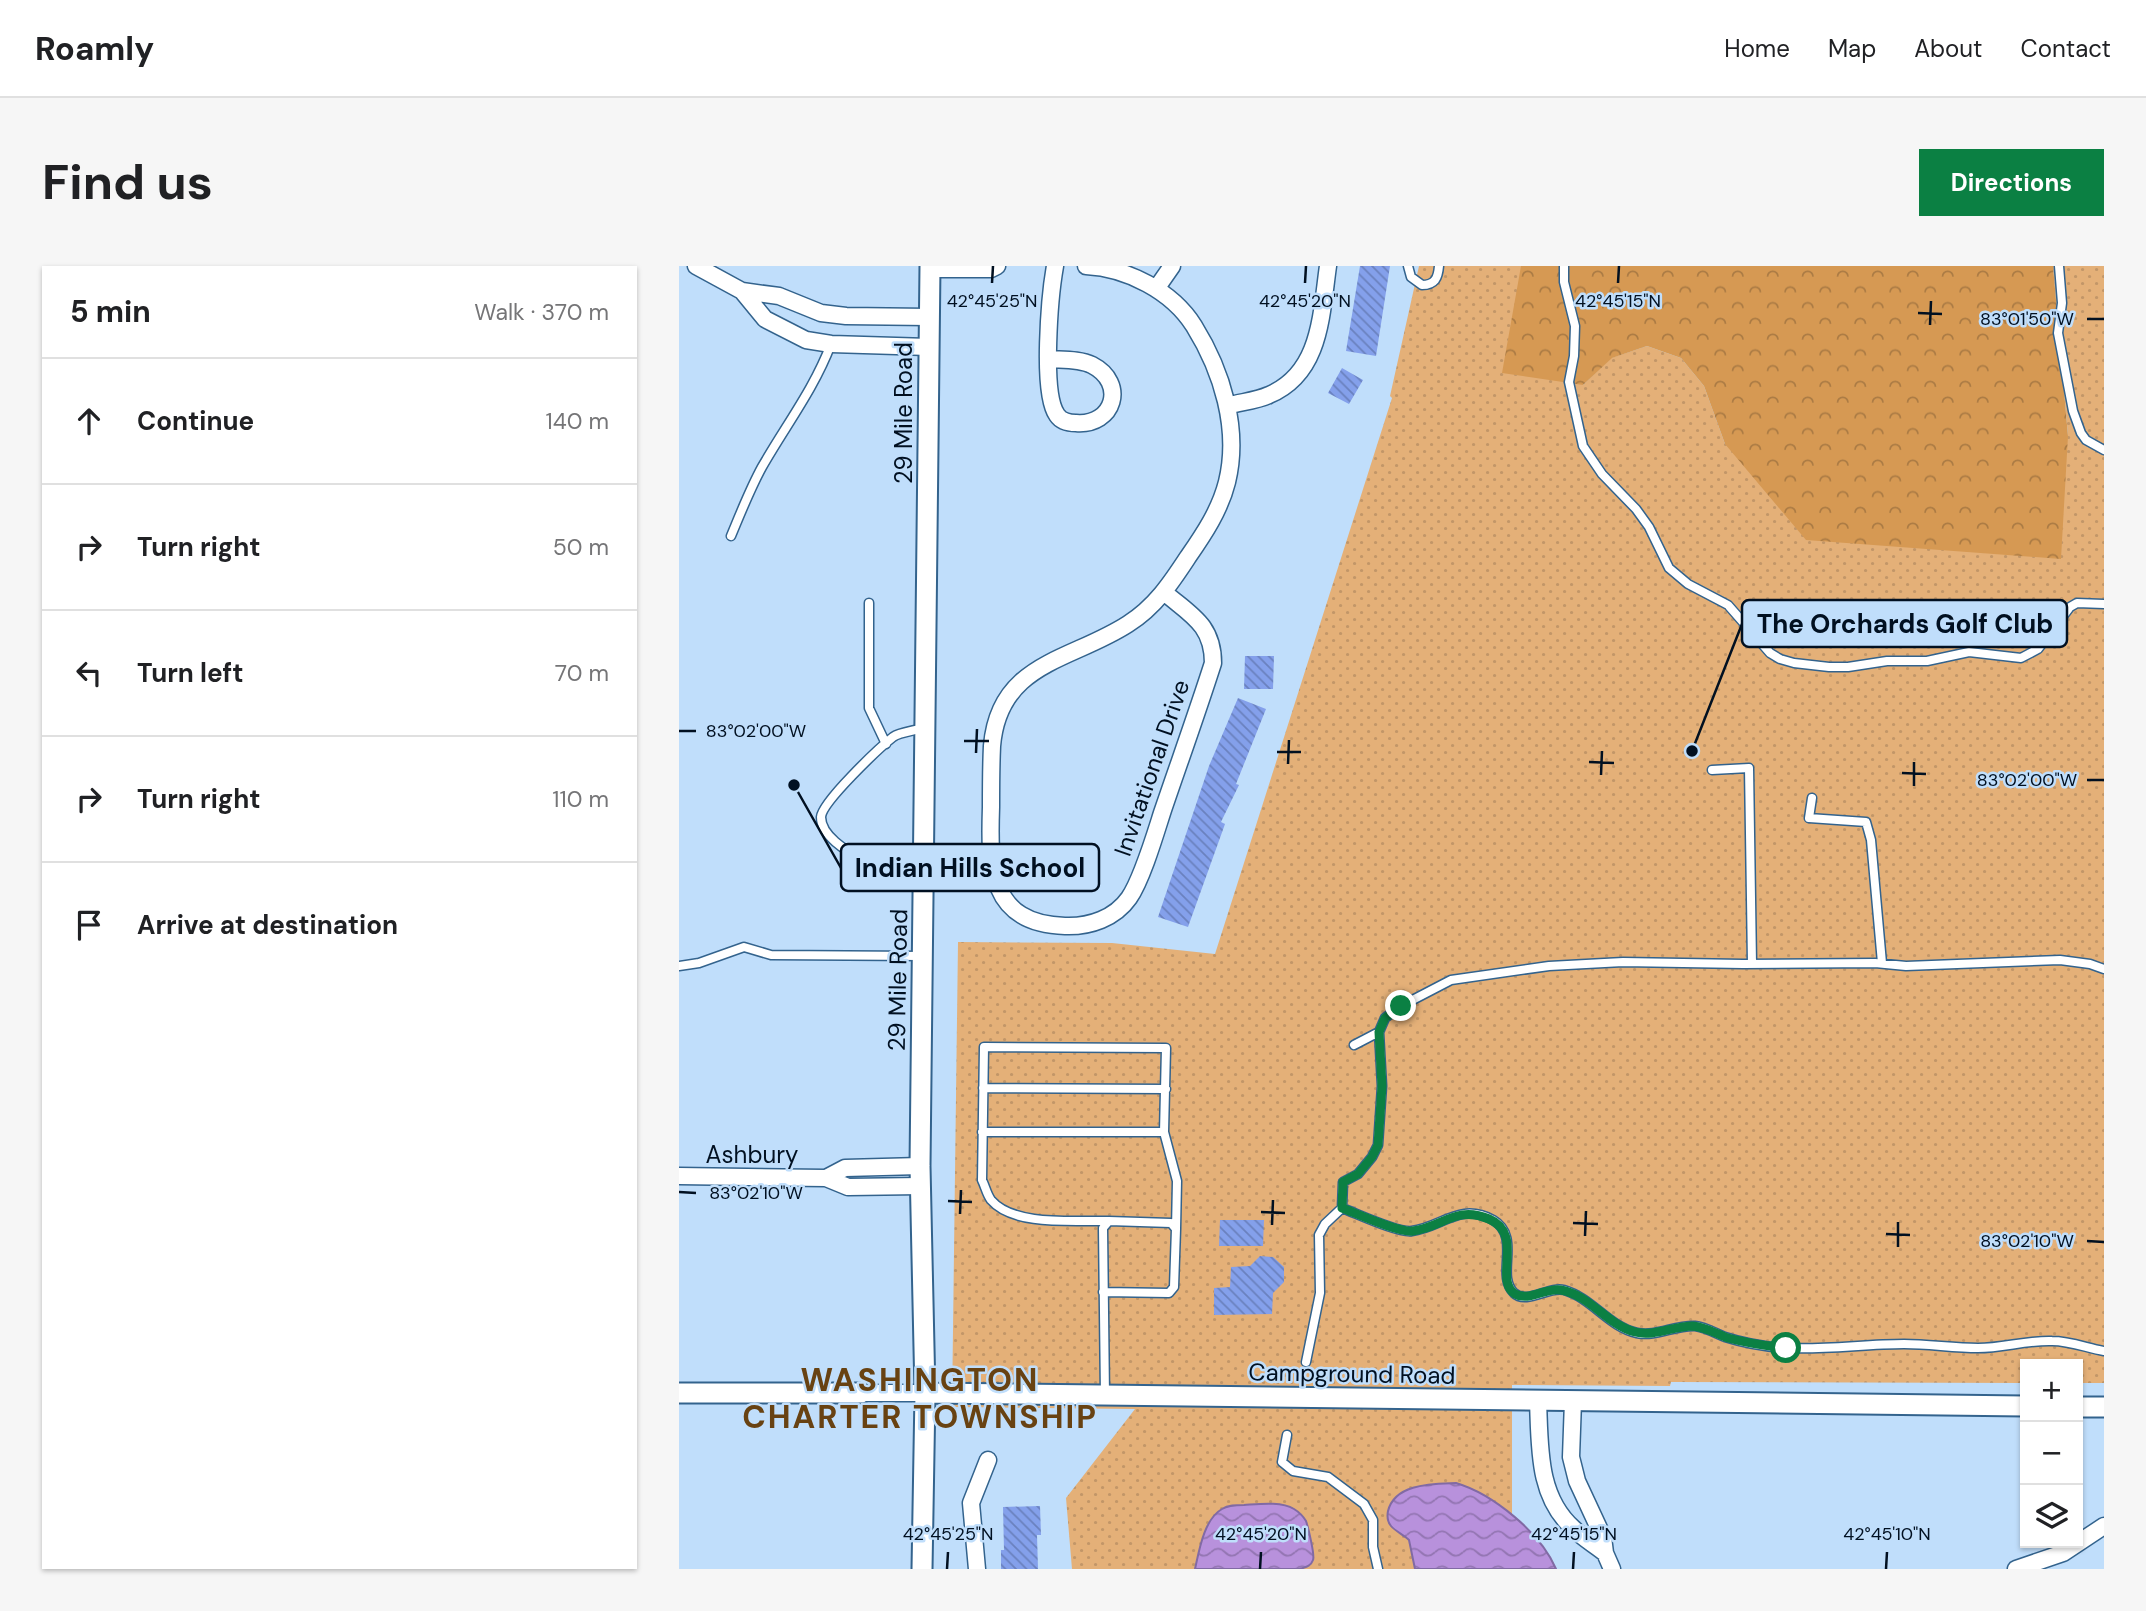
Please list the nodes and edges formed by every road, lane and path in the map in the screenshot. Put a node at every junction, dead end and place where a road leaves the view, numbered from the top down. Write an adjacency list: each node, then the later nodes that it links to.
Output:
1 (696, 266): 13 (street)
2 (997, 266): 11 (street)
3 (1055, 266): 18 (street)
4 (1086, 266): 12 (street, Invitational Drive)
5 (1172, 266): 12 (street)
6 (1328, 266): 19 (street)
7 (1408, 266): 8 (lane)
8 (1439, 266)
9 (1564, 266): 24 (lane)
10 (2059, 266): 20 (lane)
11 (930, 268): 15 (street, 29 Mile Road)
12 (1156, 289): 19 (street, Invitational Drive)
13 (741, 291): 14 (street); 16 (street)
14 (834, 315): 15 (street); 16 (street)
15 (929, 317): 17 (street, 29 Mile Road)
16 (831, 344): 17 (street); 21 (lane)
17 (929, 347): 25 (street, 29 Mile Road)
18 (1049, 359): 18 (street)
19 (1227, 405): 22 (street, Invitational Drive)
20 (2104, 450)
21 (731, 536)
22 (1164, 593): 22 (street, Invitational Drive)
23 (869, 603): 26 (lane)
24 (2104, 604)
25 (926, 728): 26 (lane); 29 (street, 29 Mile Road)
26 (886, 744): 29 (lane)
27 (1712, 770): 32 (lane)
28 (1812, 798): 31 (lane)
29 (924, 857): 30 (street, 29 Mile Road)
30 (923, 956): 33 (lane); 41 (street, 29 Mile Road)
31 (1882, 963): 32 (lane); 34 (lane)
32 (1752, 964): 35 (lane)
33 (679, 966)
34 (2104, 969)
35 (1379, 1032): 36 (lane); 45 (lane)
36 (1354, 1045)
37 (983, 1088): 38 (lane); 38 (lane); 39 (lane)
38 (1166, 1088): 40 (lane)
39 (982, 1132): 40 (lane); 46 (lane)
40 (1164, 1132): 47 (lane)
41 (920, 1166): 43 (street); 44 (street, 29 Mile Road)
42 (679, 1176): 43 (street, Ashbury)
43 (825, 1178): 44 (street)
44 (921, 1186): 53 (street, 29 Mile Road)
45 (1342, 1208): 49 (lane); 50 (lane)
46 (1109, 1221): 47 (lane); 48 (lane)
47 (1176, 1229): 48 (lane)
48 (1103, 1292): 54 (lane)
49 (2104, 1351)
50 (1306, 1362)
51 (679, 1393): 52 (street, Campground Road)
52 (862, 1393): 53 (street, Campground Road)
53 (925, 1394): 54 (street, Campground Road); 66 (street, 29 Mile Road)
54 (1105, 1396): 55 (street, Campground Road)
55 (1538, 1401): 56 (street, Campground Road); 63 (street)
56 (1573, 1401): 57 (street, Campground Road); 62 (street)
57 (2020, 1406)
58 (2083, 1407): 59 (street)
59 (2104, 1407)
60 (1287, 1435): 68 (lane)
61 (988, 1460): 67 (street)
62 (1582, 1490): 63 (street); 65 (street)
63 (1553, 1502): 65 (street)
64 (2104, 1526): 70 (street)
65 (1605, 1553): 69 (street)
66 (922, 1569)
67 (977, 1569)
68 (1378, 1569)
69 (1612, 1569)
70 (2016, 1569)

